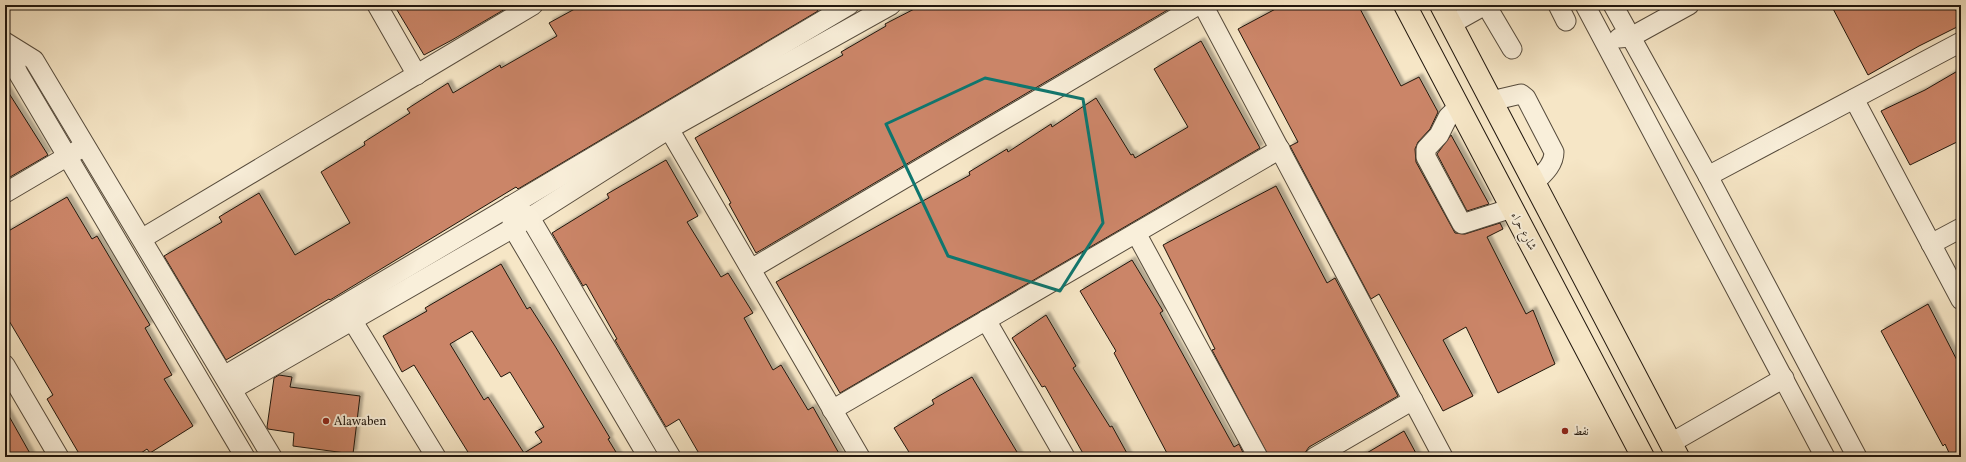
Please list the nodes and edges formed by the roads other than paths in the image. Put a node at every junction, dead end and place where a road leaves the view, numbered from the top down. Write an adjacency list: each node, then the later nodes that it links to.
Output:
1 (377, 5): 19 (street)
2 (533, 5): 19 (street)
3 (891, 5): 23 (street)
4 (1198, 5): 38 (street)
5 (1204, 5): 25 (street)
6 (1405, 5): 22 (main road, شارع حراء)
7 (1441, 5): 13 (main road)
8 (1486, 5): 13 (street); 18 (street)
9 (1585, 5): 15 (street)
10 (1689, 5): 14 (street)
11 (843, 6): 30 (street)
12 (1618, 7): 14 (street); 15 (street)
13 (1451, 24): 21 (main road)
14 (1631, 37): 15 (street); 27 (street)
15 (1603, 39): 43 (street)
16 (5, 42): 24 (street); 26 (street)
17 (1961, 42): 20 (street)
18 (1512, 49)
19 (417, 75): 36 (street)
20 (1854, 99): 27 (street); 37 (street)
21 (1491, 101): 28 (main road); 28 (street)
22 (1458, 107): 31 (main road, شارع حراء); 31 (street)
23 (669, 129): 32 (street); 38 (street)
24 (85, 145): 26 (street); 36 (street)
25 (1280, 149): 35 (street); 45 (street)
26 (66, 156): 29 (street); 50 (street)
27 (1708, 176): 61 (street)
28 (1534, 183): 47 (main road)
29 (5, 193)
30 (510, 206): 32 (street); 33 (street); 44 (street)
31 (1512, 208): 59 (main road, شارع حراء)
32 (529, 216): 33 (street); 53 (street)
33 (513, 228): 40 (street); 52 (street)
34 (1961, 228): 37 (street)
35 (1136, 232): 41 (street); 56 (street)
36 (143, 238): 44 (street)
37 (1931, 244): 39 (street)
38 (751, 269): 46 (street)
39 (1961, 300)
40 (352, 320): 44 (street); 51 (street)
41 (986, 320): 46 (street); 55 (street)
42 (5, 365): 49 (street)
43 (1784, 378): 47 (street); 60 (street)
44 (229, 383): 48 (street)
45 (1412, 400): 57 (street); 58 (street)
46 (832, 410): 54 (street)
47 (1674, 450)
48 (269, 452): 50 (street)
49 (60, 457)
50 (246, 457)
51 (436, 457)
52 (648, 457)
53 (671, 457)
54 (860, 457)
55 (1065, 457)
56 (1258, 457)
57 (1315, 457)
58 (1443, 457)
59 (1643, 457)
60 (1825, 457)
61 (1857, 457)

